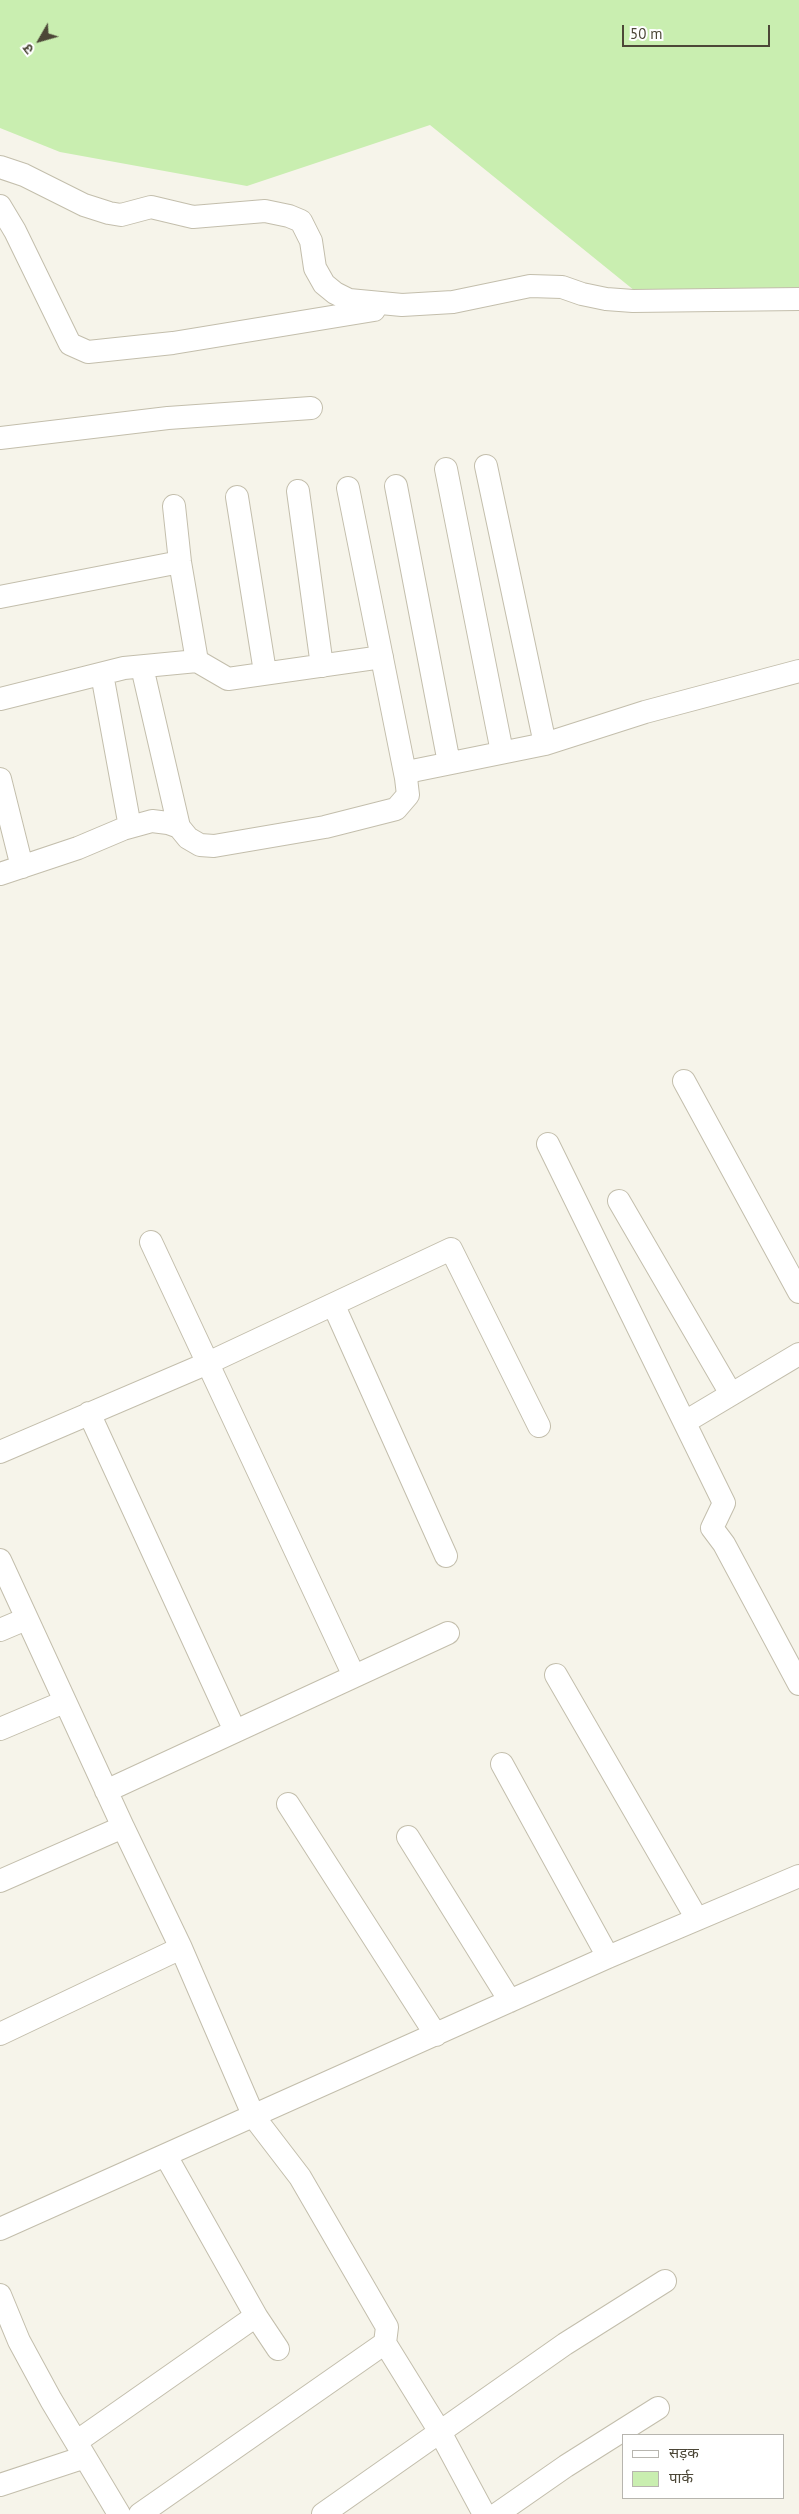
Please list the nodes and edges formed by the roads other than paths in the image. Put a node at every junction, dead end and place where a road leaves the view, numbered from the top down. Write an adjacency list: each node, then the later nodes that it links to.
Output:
1 (0, 167): 4 (street)
2 (0, 206): 4 (street)
3 (799, 299): 4 (street)
4 (402, 305)
5 (311, 408): 6 (street)
6 (0, 438)
7 (486, 466): 24 (street)
8 (446, 469): 25 (street)
9 (396, 486): 26 (street)
10 (348, 488): 16 (street)
11 (298, 491): 18 (street)
12 (237, 497): 21 (street)
13 (174, 506): 14 (street)
14 (180, 562): 15 (street); 17 (street)
15 (0, 597)
16 (382, 658): 18 (street); 27 (street)
17 (197, 662): 19 (street); 21 (street)
18 (322, 666): 21 (street)
19 (142, 667): 22 (street); 30 (street)
20 (799, 671): 24 (street)
21 (265, 672)
22 (102, 674): 23 (street); 29 (street)
23 (0, 699)
24 (545, 744): 25 (street)
25 (502, 752): 26 (street)
26 (449, 763): 27 (street)
27 (406, 778): 30 (street)
28 (0, 779): 31 (street)
29 (130, 827): 30 (street); 31 (street)
30 (179, 827)
31 (22, 867): 32 (street)
32 (0, 874)
33 (684, 1081): 37 (street)
34 (548, 1144): 43 (street)
35 (619, 1202): 41 (street)
36 (150, 1242): 40 (street)
37 (799, 1292)
38 (334, 1306): 40 (street); 44 (street); 46 (street)
39 (799, 1354): 41 (street)
40 (208, 1363): 42 (street); 52 (street)
41 (731, 1394): 43 (street)
42 (89, 1413): 45 (street); 56 (street)
43 (685, 1422): 53 (street)
44 (539, 1426)
45 (0, 1452)
46 (446, 1556)
47 (0, 1562): 48 (street)
48 (26, 1619): 49 (street); 54 (street)
49 (0, 1630)
50 (448, 1633): 52 (street)
51 (556, 1675): 64 (street)
52 (354, 1676): 56 (street)
53 (799, 1684)
54 (64, 1702): 55 (street); 58 (street)
55 (0, 1730)
56 (235, 1731): 58 (street)
57 (502, 1764): 66 (street)
58 (106, 1791): 60 (street)
59 (288, 1804): 69 (street)
60 (123, 1827): 63 (street); 65 (street)
61 (408, 1837): 67 (street)
62 (799, 1876): 64 (street)
63 (0, 1881)
64 (697, 1920): 66 (street)
65 (181, 1948): 68 (street); 70 (street)
66 (608, 1958): 67 (street)
67 (510, 2001): 69 (street)
68 (0, 2034)
69 (436, 2035): 70 (street)
70 (254, 2117): 71 (street); 76 (street)
71 (166, 2156): 72 (street); 75 (street)
72 (0, 2229)
73 (665, 2281): 79 (street)
74 (0, 2295): 80 (street)
75 (256, 2316): 77 (street); 80 (street)
76 (385, 2344): 79 (street); 83 (street)
77 (278, 2349)
78 (658, 2408): 86 (street)
79 (440, 2432): 84 (street); 85 (street)
80 (80, 2450): 81 (street); 82 (street)
81 (0, 2485)
82 (119, 2514)
83 (140, 2514)
84 (323, 2514)
85 (484, 2514)
86 (496, 2514)

